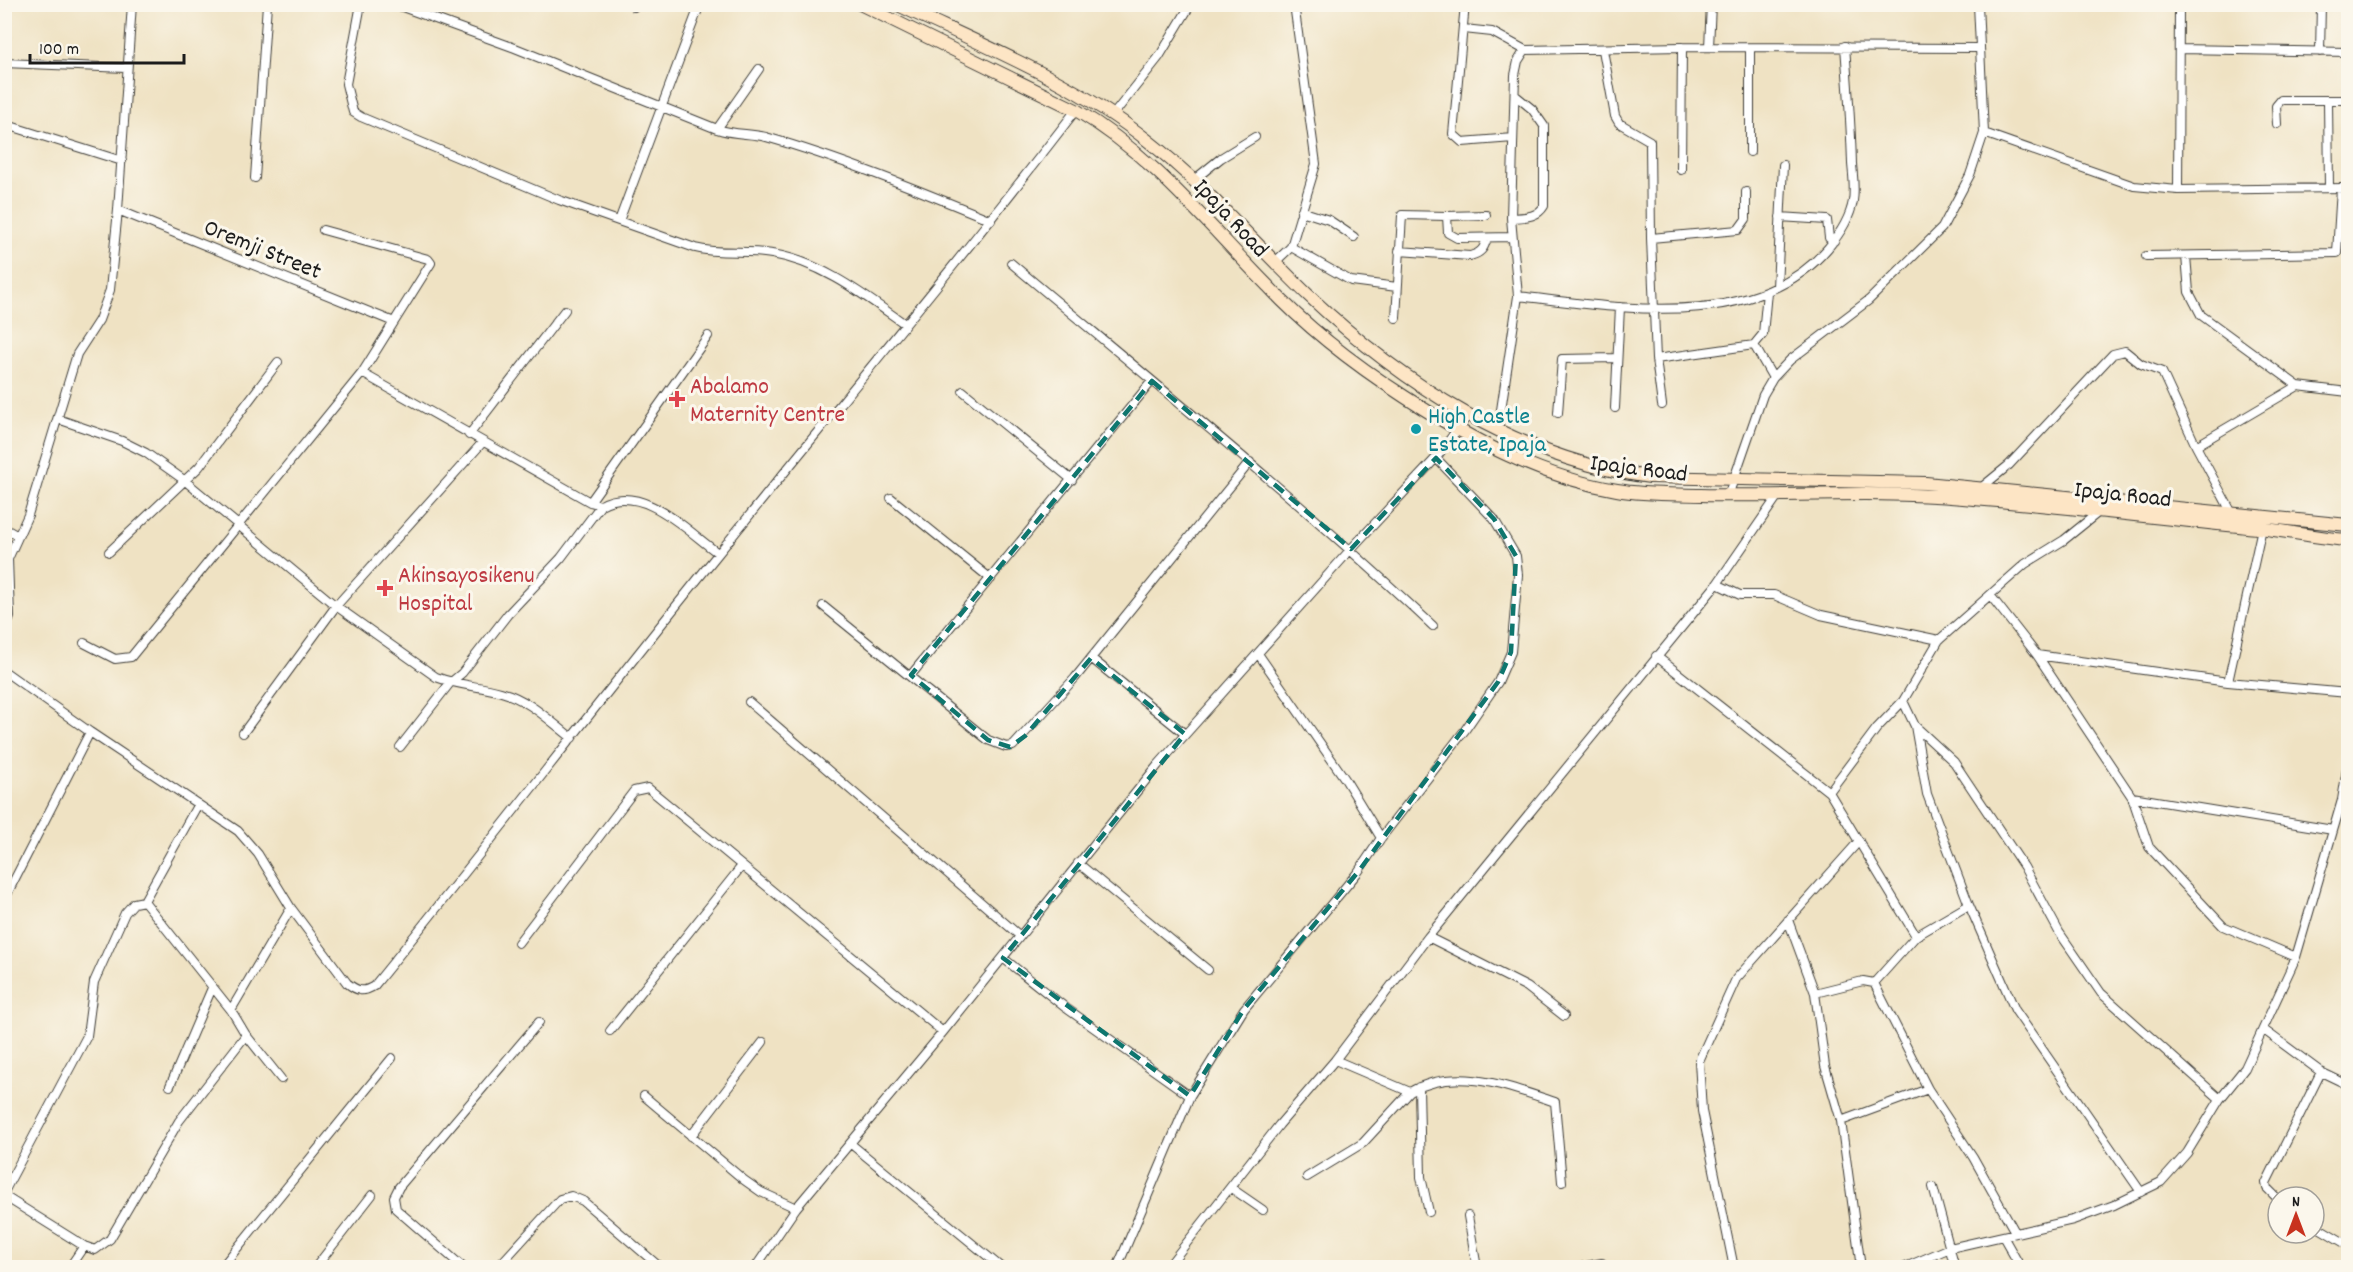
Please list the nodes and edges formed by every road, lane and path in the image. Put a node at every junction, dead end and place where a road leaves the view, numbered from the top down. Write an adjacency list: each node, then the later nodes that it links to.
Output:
1 (132, 4): 28 (street)
2 (267, 4): 46 (street)
3 (361, 4): 59 (street)
4 (394, 4): 33 (street)
5 (700, 4): 33 (street)
6 (860, 4): 34 (main road, Ipaja Road)
7 (896, 4): 15 (main road, Ipaja Road)
8 (1191, 4): 35 (street)
9 (1294, 4): 53 (street)
10 (1465, 4): 16 (street)
11 (1712, 4): 19 (street)
12 (1978, 4): 21 (street)
13 (2179, 4): 22 (street)
14 (2321, 4): 25 (street)
15 (920, 10): 35 (main road, Ipaja Road)
16 (1464, 29): 23 (street); 41 (street)
17 (1682, 46): 19 (street); 24 (street); 45 (street)
18 (1845, 46): 20 (street); 21 (street); 65 (street)
19 (1709, 47): 20 (street)
20 (1750, 48): 42 (street)
21 (1979, 48): 39 (street)
22 (2179, 49): 25 (street); 50 (street)
23 (1525, 50): 24 (street); 30 (street)
24 (1603, 50): 64 (street)
25 (2320, 52): 26 (street)
26 (2349, 52)
27 (4, 63): 28 (street)
28 (126, 68): 43 (street)
29 (759, 69): 38 (street)
30 (1516, 96): 41 (street); 57 (street)
31 (2328, 100): 32 (street); 37 (street); 48 (street)
32 (2349, 100)
33 (663, 107): 38 (street); 59 (street)
34 (1076, 110): 58 (street); 98 (main road, Ipaja Road)
35 (1113, 115): 47 (main road, Ipaja Road)
36 (4, 124): 43 (street)
37 (2277, 124)
38 (717, 129): 58 (street)
39 (1984, 133): 50 (street); 88 (street)
40 (1255, 137): 47 (street)
41 (1513, 138): 57 (street)
42 (1750, 152)
43 (122, 161): 52 (street)
44 (1783, 165): 56 (street)
45 (1681, 170)
46 (255, 178)
47 (1195, 179): 70 (main road, Ipaja Road)
48 (2329, 188): 49 (street); 50 (street)
49 (2344, 188): 69 (street)
50 (2178, 190)
51 (1746, 192): 64 (street)
52 (118, 210): 80 (street, Oremji Street); 97 (street)
53 (1300, 211): 61 (street); 66 (street)
54 (1486, 215): 55 (street)
55 (1447, 216): 63 (street); 67 (street)
56 (1780, 217): 65 (street); 72 (street)
57 (1511, 218): 62 (street)
58 (992, 220): 81 (street)
59 (619, 221): 81 (street)
60 (323, 230): 80 (street)
61 (1354, 237)
62 (1512, 237): 63 (street); 75 (street)
63 (1487, 238): 67 (street)
64 (1651, 238): 78 (street)
65 (1834, 241): 72 (street)
66 (1291, 247): 70 (street); 73 (street)
67 (1399, 251): 73 (street)
68 (2146, 256): 69 (street)
69 (2186, 256): 90 (street)
70 (1275, 262): 96 (main road, Ipaja Road)
71 (1011, 263): 89 (street)
72 (1777, 286): 74 (street)
73 (1397, 287): 79 (street)
74 (1767, 292): 78 (street); 83 (street)
75 (1518, 296): 76 (street); 99 (street)
76 (1620, 307): 78 (street); 84 (street)
77 (565, 310): 100 (street)
78 (1655, 311): 85 (street)
79 (1396, 318)
80 (394, 322): 87 (street)
81 (905, 324): 125 (street)
82 (708, 336): 112 (street)
83 (1754, 345): 85 (street); 88 (street)
84 (1616, 358): 94 (street); 95 (street)
85 (1656, 359): 93 (street)
86 (278, 362): 105 (street)
87 (362, 373): 100 (street); 117 (street)
88 (1773, 378): 107 (street)
89 (1152, 381): 104 (street); 106 (street)
90 (2298, 386): 92 (street); 102 (street)
91 (963, 391): 106 (street)
92 (2349, 392)
93 (1662, 405)
94 (1614, 408)
95 (1558, 413)
96 (1468, 415): 98 (street); 99 (main road, Ipaja Road)
97 (58, 419): 105 (street); 121 (street)
98 (1457, 429): 103 (street); 109 (main road, Ipaja Road)
99 (1498, 430): 107 (main road, Ipaja Road)
100 (469, 435): 101 (street)
101 (482, 443): 112 (street); 129 (street)
102 (2196, 446): 108 (street); 115 (street)
103 (1436, 458): 123 (street); 158 (street)
104 (1250, 462): 123 (street); 138 (street)
105 (184, 480): 117 (street); 124 (street)
106 (1072, 480): 126 (street)
107 (1732, 480): 108 (main road, Ipaja Road); 109 (street)
108 (1982, 487): 115 (main road, Ipaja Road)
109 (1728, 496): 110 (main road, Ipaja Road)
110 (1777, 497): 114 (main road, Ipaja Road); 127 (street)
111 (891, 498): 126 (street)
112 (590, 502): 113 (street)
113 (601, 505): 125 (street); 142 (street)
114 (2100, 511): 118 (main road, Ipaja Road); 128 (street)
115 (2232, 512): 116 (main road, Ipaja Road); 118 (street)
116 (2349, 525)
117 (237, 526): 129 (street); 134 (street)
118 (2237, 526): 120 (main road, Ipaja Road)
119 (4, 528): 121 (street)
120 (2262, 528): 122 (main road, Ipaja Road); 141 (street)
121 (18, 536): 132 (street)
122 (2349, 540)
123 (1351, 549): 131 (street); 135 (street)
124 (110, 552)
125 (718, 553): 150 (street)
126 (991, 579): 140 (street)
127 (1717, 584): 133 (street); 136 (street)
128 (1990, 595): 133 (street); 137 (street)
129 (336, 606): 142 (street); 148 (street)
130 (823, 606): 140 (street)
131 (1433, 626)
132 (4, 633)
133 (1939, 640): 144 (street)
134 (84, 643)
135 (1259, 656): 149 (street); 158 (street)
136 (1656, 656): 153 (street); 169 (street)
137 (2037, 656): 141 (street); 154 (street)
138 (1091, 658): 140 (street); 149 (street)
139 (4, 671): 147 (street)
140 (910, 675)
141 (2228, 681): 143 (street)
142 (450, 682): 150 (street); 151 (street)
143 (2349, 693)
144 (1904, 701): 146 (street); 153 (street)
145 (748, 702): 167 (street)
146 (1915, 726): 164 (street); 196 (street)
147 (90, 732): 156 (street); 162 (street)
148 (243, 733)
149 (1185, 734): 160 (street)
150 (573, 738): 165 (street)
151 (400, 747)
152 (2349, 762): 155 (street)
153 (1829, 792): 159 (street)
154 (2132, 797): 157 (street); 171 (street)
155 (2345, 802): 157 (street)
156 (198, 804): 163 (street); 165 (street)
157 (2333, 830): 171 (street)
158 (1381, 838): 195 (street)
159 (1859, 841): 166 (street); 168 (street)
160 (1078, 863): 167 (street); 173 (street)
161 (741, 867): 170 (street); 181 (street); 182 (street)
162 (4, 900)
163 (144, 901): 175 (street); 206 (street)
164 (1969, 905): 168 (street); 205 (street)
165 (291, 908): 177 (street)
166 (1788, 920): 176 (street); 231 (street)
167 (1020, 936): 172 (street)
168 (1916, 936): 174 (street)
169 (1428, 937): 178 (street); 186 (street)
170 (518, 943)
171 (2296, 957): 180 (street)
172 (1003, 958): 182 (street); 195 (street)
173 (1208, 970)
174 (1874, 982): 176 (street); 192 (street)
175 (212, 988): 177 (street); 190 (street)
176 (1815, 993): 197 (street)
177 (231, 1010): 183 (street)
178 (1564, 1016)
179 (539, 1022): 222 (street)
180 (2264, 1030): 187 (street); 196 (street)
181 (610, 1031)
182 (943, 1032): 199 (street)
183 (246, 1035): 188 (street); 216 (street)
184 (763, 1042): 198 (street)
185 (392, 1058): 220 (street)
186 (1335, 1060): 193 (street); 204 (street)
187 (2321, 1072): 189 (street); 202 (street)
188 (281, 1078)
189 (2349, 1085)
190 (170, 1086)
191 (1419, 1087): 193 (street); 201 (street); 210 (street)
192 (1928, 1089): 197 (street); 212 (street)
193 (1410, 1092): 200 (street)
194 (644, 1096): 198 (street)
195 (1190, 1096): 227 (street)
196 (2220, 1099): 205 (street)
197 (1841, 1121): 232 (street)
198 (691, 1136): 208 (street)
199 (851, 1144): 208 (street); 226 (street)
200 (1307, 1177)
201 (1562, 1182)
202 (2266, 1185)
203 (1934, 1187): 217 (street)
204 (1232, 1188): 209 (street); 228 (street)
205 (2141, 1192): 212 (street)
206 (4, 1194): 216 (street)
207 (372, 1195): 221 (street)
208 (796, 1208): 225 (street)
209 (1263, 1210)
210 (1429, 1212)
211 (1468, 1216): 229 (street)
212 (2015, 1232): 214 (street)
213 (2326, 1232): 215 (street)
214 (2004, 1238): 217 (street); 235 (street)
215 (2349, 1245)
216 (84, 1246): 219 (street)
217 (1950, 1248): 233 (street); 234 (street)
218 (1602, 1263): 230 (street)
219 (69, 1268)
220 (221, 1268)
221 (315, 1268)
222 (464, 1268)
223 (497, 1268): 224 (street)
224 (661, 1268)
225 (755, 1268)
226 (1002, 1268)
227 (1117, 1268)
228 (1167, 1268)
229 (1477, 1268)
230 (1575, 1268)
231 (1734, 1268)
232 (1861, 1268)
233 (1902, 1268)
234 (1955, 1268)
235 (2021, 1268)

